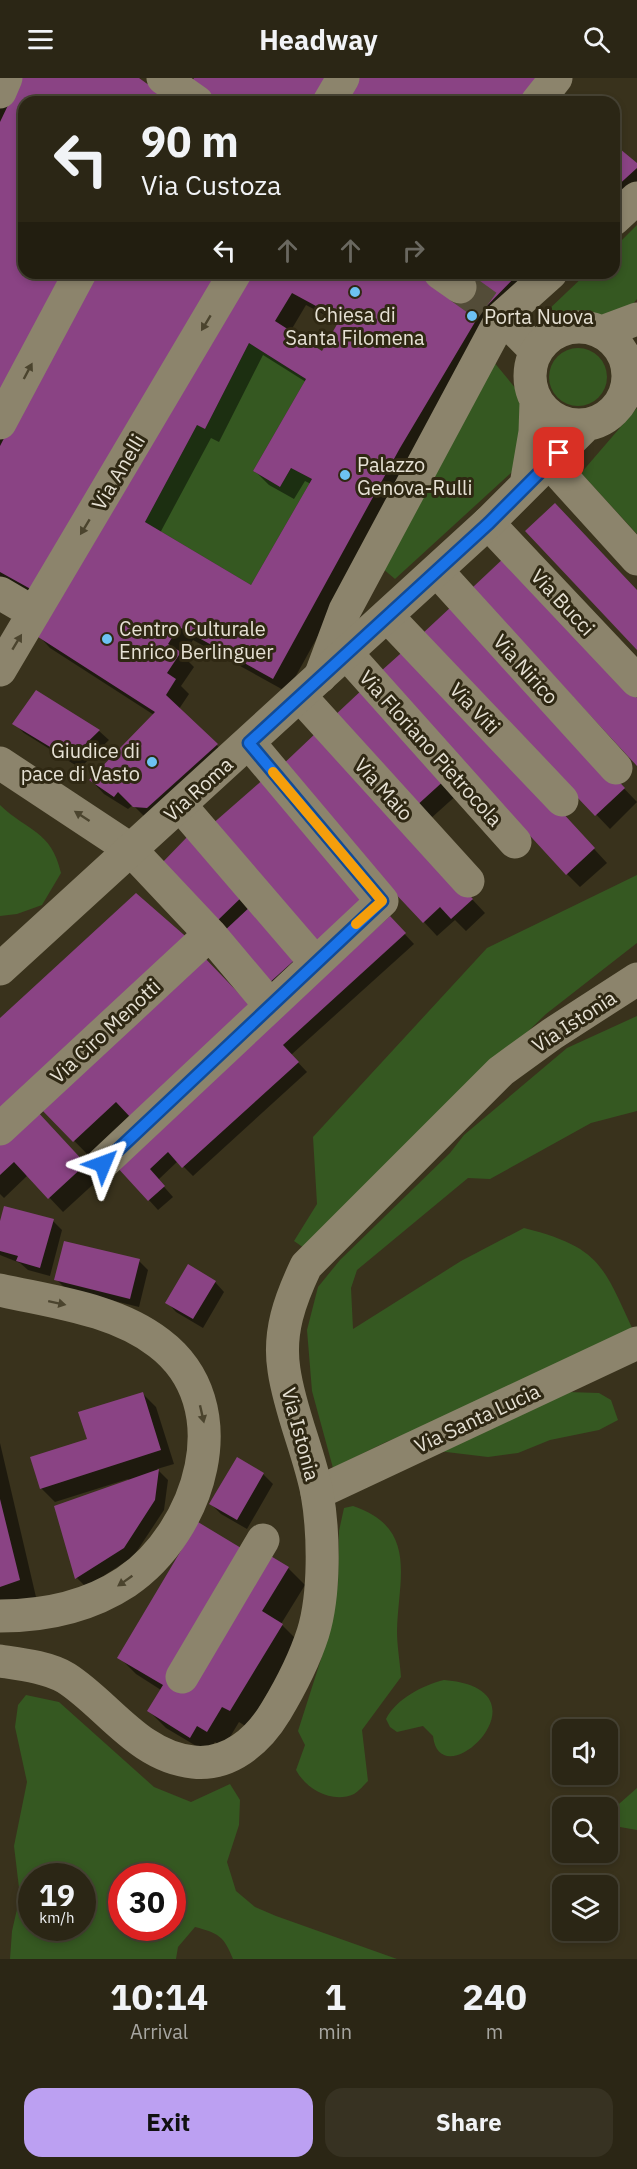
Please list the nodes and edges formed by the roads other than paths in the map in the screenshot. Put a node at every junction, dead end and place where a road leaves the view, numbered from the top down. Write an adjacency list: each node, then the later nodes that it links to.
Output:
1 (6, 78): 4 (street)
2 (343, 78): 5 (street)
3 (556, 78): 6 (street)
4 (0, 92)
5 (332, 96)
6 (542, 96)
7 (637, 198): 8 (street)
8 (620, 214)
9 (77, 279): 18 (street, one-way to 9)
10 (231, 279): 26 (street, Via Anelli, one-way to 26)
11 (545, 279): 12 (street)
12 (502, 317): 15 (street); 31 (street)
13 (637, 319): 14 (street)
14 (602, 332): 15 (street); 16 (street)
15 (536, 351): 17 (street)
16 (633, 376): 19 (street)
17 (536, 402): 19 (street); 21 (street)
18 (0, 423)
19 (586, 425): 20 (street, Via Roma)
20 (549, 462): 21 (street, Via Roma); 23 (street)
21 (526, 485): 22 (street, Via Roma)
22 (489, 523): 24 (street, Via Roma); 30 (street, Via Bucci)
23 (637, 560)
24 (437, 571): 27 (street, Via Roma); 34 (street, Via Nirico)
25 (0, 593): 26 (street)
26 (34, 613): 29 (street, Via Anelli, one-way to 26)
27 (387, 616): 28 (street, Via Roma); 35 (street, Via Viti)
28 (347, 654): 31 (street, Via Roma); 37 (street, Via Floriano Pietrocola)
29 (0, 670)
30 (637, 681)
31 (310, 687): 32 (street, Via Roma); 39 (street, Via Maio)
32 (249, 743): 36 (street, Via Roma); 41 (street)
33 (0, 763): 38 (street, one-way to 33)
34 (616, 768)
35 (562, 800)
36 (180, 806): 38 (street, Via Roma); 41 (street)
37 (515, 842)
38 (130, 849): 40 (street); 42 (street, Via Roma)
39 (468, 881)
40 (210, 934): 45 (street); 47 (street, Via Ciro Menotti)
41 (315, 962): 45 (street)
42 (0, 969)
43 (637, 979): 46 (street, Via Istonia)
44 (637, 992): 46 (street)
45 (269, 1004): 48 (street)
46 (596, 1007): 51 (street, Via Istonia)
47 (0, 1129)
48 (103, 1164)
49 (0, 1290): 53 (street, one-way to 53)
50 (637, 1343): 51 (street, Via Santa Lucia)
51 (317, 1493): 54 (street, Via Istonia)
52 (263, 1540): 55 (street)
53 (0, 1616)
54 (0, 1661)
55 (182, 1677)

